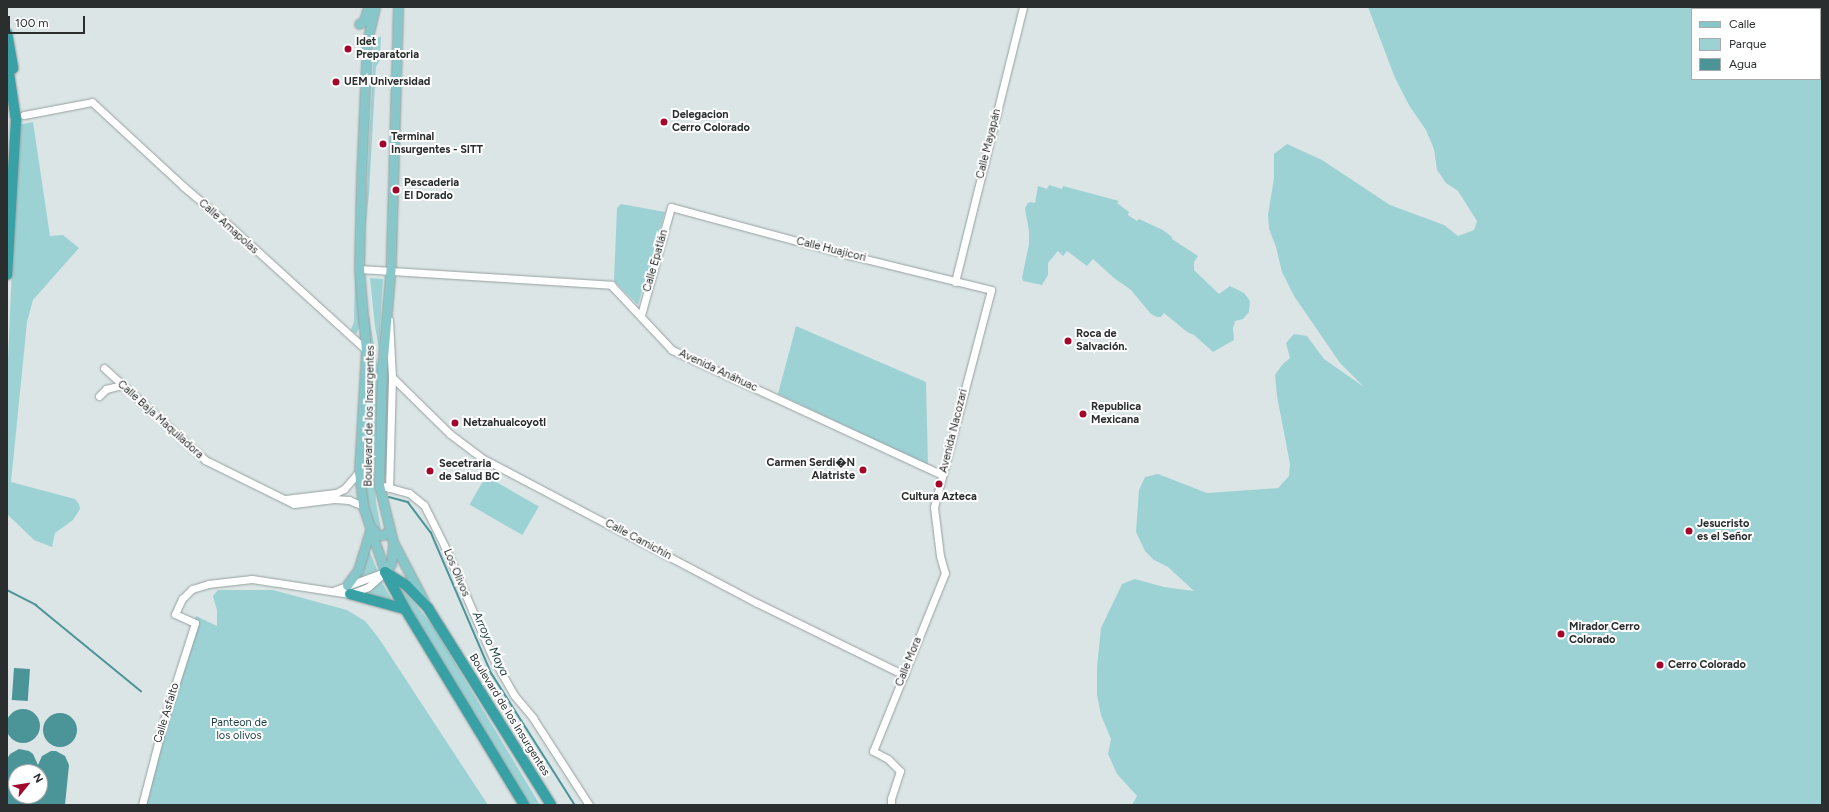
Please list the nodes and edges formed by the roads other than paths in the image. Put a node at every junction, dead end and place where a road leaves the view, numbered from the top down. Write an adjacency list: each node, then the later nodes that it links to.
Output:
1 (368, 7): 5 (main road)
2 (375, 7): 10 (main road, Boulevard de los Insurgentes)
3 (398, 7): 11 (main road, Boulevard de los Insurgentes)
4 (1023, 7): 13 (street, Calle Mayapán)
5 (359, 24)
6 (7, 32): 8 (highway)
7 (7, 60): 12 (highway)
8 (24, 115): 17 (street, Calle Amapolas)
9 (671, 207): 13 (street, Calle Huajicori); 16 (street, Calle Epatlán)
10 (359, 269): 11 (street, Avenida Anáhuac); 17 (main road, Boulevard de los Insurgentes)
11 (390, 270): 15 (main road, Boulevard de los Insurgentes); 16 (street, Avenida Anáhuac)
12 (7, 276)
13 (955, 282): 14 (street, Calle Huajicori)
14 (991, 290): 23 (street, Avenida Nacozari)
15 (387, 306): 19 (street); 24 (main road, Boulevard de los Insurgentes)
16 (641, 315): 23 (street, Avenida Anáhuac)
17 (366, 350): 22 (main road, Boulevard de los Insurgentes)
18 (104, 368): 20 (street, Calle Baja Maquiladora)
19 (392, 377): 25 (street); 36 (street, Calle Camichín)
20 (122, 386): 21 (street); 26 (street, Calle Baja Maquiladora)
21 (99, 396)
22 (359, 472): 26 (street, Calle Baja Maquiladora); 27 (main road, Boulevard de los Insurgentes)
23 (943, 475): 32 (street, Avenida Nacozari)
24 (379, 485): 25 (street, Los Olivos); 29 (main road, Boulevard de los Insurgentes)
25 (389, 488): 41 (street, Los Olivos)
26 (285, 498): 27 (street, Calle Baja Maquiladora)
27 (363, 506): 28 (main road, Boulevard de los Insurgentes)
28 (369, 528): 29 (main road); 31 (main road, Boulevard de los Insurgentes); 33 (main road)
29 (389, 531): 30 (main road, Boulevard de los Insurgentes)
30 (393, 542): 31 (main road); 34 (main road, Boulevard de los Insurgentes)
31 (385, 572): 33 (street); 33 (street); 34 (highway); 35 (highway, Boulevard de los Insurgentes)
32 (945, 574): 36 (street, Calle Mora)
33 (348, 589): 35 (highway); 38 (street, Calle Asfalto)
34 (428, 608): 40 (highway, Boulevard de los Insurgentes)
35 (404, 609): 39 (highway, Boulevard de los Insurgentes)
36 (904, 675): 37 (street, Calle Mora)
37 (891, 801)
38 (142, 805)
39 (524, 805)
40 (551, 805)
41 (589, 805)

